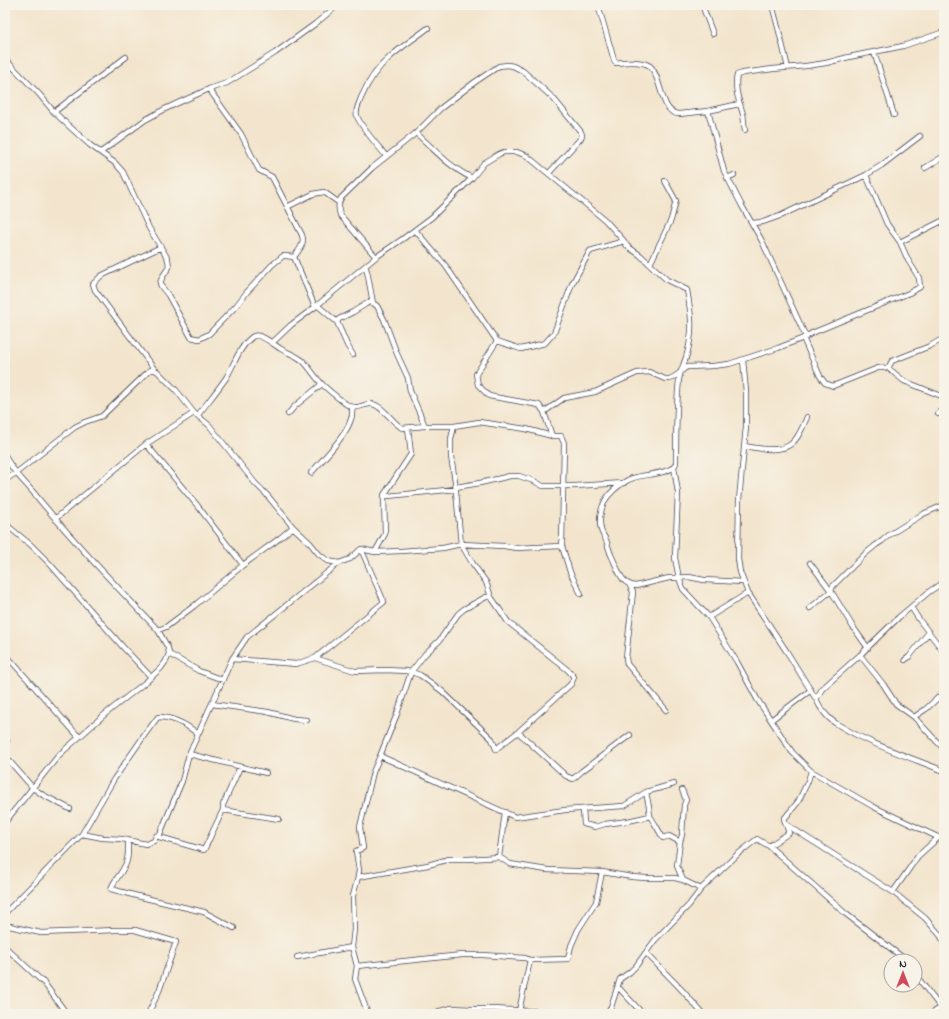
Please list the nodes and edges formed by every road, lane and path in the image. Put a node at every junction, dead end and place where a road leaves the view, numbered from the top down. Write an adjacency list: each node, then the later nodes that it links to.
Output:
1 (336, 5): 12 (street)
2 (598, 5): 14 (street)
3 (702, 5): 7 (street)
4 (772, 5): 11 (street)
5 (428, 28): 21 (street)
6 (944, 33): 8 (street)
7 (713, 34)
8 (874, 52): 11 (street); 16 (street)
9 (126, 57): 15 (street)
10 (5, 59): 15 (street)
11 (788, 68): 13 (street)
12 (209, 89): 20 (street); 31 (street)
13 (739, 104): 14 (street); 17 (street)
14 (708, 111): 28 (street)
15 (54, 112): 20 (street)
16 (894, 115)
17 (745, 130)
18 (416, 133): 21 (street); 24 (street); 27 (street)
19 (920, 136): 26 (street)
20 (101, 152): 37 (street)
21 (386, 156): 30 (street)
22 (944, 156): 23 (street)
23 (925, 168)
24 (549, 173): 27 (street); 35 (street)
25 (734, 175): 28 (street)
26 (866, 175): 33 (street); 36 (street)
27 (472, 178): 34 (street)
28 (728, 178): 33 (street)
29 (665, 181): 40 (street)
30 (338, 202): 31 (street); 39 (street)
31 (287, 207): 38 (street)
32 (944, 220): 36 (street)
33 (752, 223): 45 (street)
34 (415, 230): 39 (street); 47 (street)
35 (624, 241): 40 (street); 47 (street)
36 (900, 242): 45 (street)
37 (161, 248): 38 (street); 52 (street)
38 (294, 257): 43 (street)
39 (376, 257): 41 (street)
40 (650, 264): 53 (street)
41 (365, 266): 42 (street); 43 (street)
42 (373, 302): 44 (street); 63 (street)
43 (316, 306): 44 (street); 48 (street)
44 (337, 322): 49 (street)
45 (804, 338): 50 (street); 51 (street)
46 (944, 338): 51 (street)
47 (497, 341): 58 (street)
48 (272, 343): 54 (street); 59 (street)
49 (353, 355)
50 (743, 360): 53 (street); 68 (street)
51 (888, 368): 55 (street)
52 (155, 370): 59 (street); 72 (street)
53 (680, 372): 58 (street); 70 (street)
54 (322, 384): 56 (street); 60 (street)
55 (944, 397)
56 (352, 407): 65 (street); 71 (street)
57 (944, 408): 61 (street)
58 (544, 412): 66 (street)
59 (196, 414): 67 (street); 82 (street)
60 (288, 414)
61 (938, 414)
62 (808, 417): 68 (street)
63 (425, 426): 64 (street); 65 (street)
64 (454, 426): 66 (street); 76 (street)
65 (408, 428): 77 (street)
66 (552, 436): 75 (street)
67 (146, 444): 79 (street); 90 (street)
68 (744, 446): 92 (street)
69 (5, 456): 72 (street)
70 (674, 467): 74 (street); 91 (street)
71 (312, 473)
72 (16, 474): 73 (street); 79 (street)
73 (5, 480)
74 (624, 483): 75 (street); 94 (street)
75 (563, 486): 76 (street); 85 (street)
76 (456, 487): 77 (street); 84 (street)
77 (384, 495): 87 (street)
78 (944, 505): 95 (street)
79 (54, 519): 102 (street)
80 (5, 521): 81 (street)
81 (9, 527): 83 (street); 113 (street)
82 (293, 527): 88 (street); 90 (street)
83 (5, 530)
84 (461, 544): 85 (street); 87 (street); 98 (street)
85 (562, 546): 97 (street)
86 (361, 549): 87 (street); 88 (street); 109 (street)
87 (375, 552)
88 (339, 563): 110 (street)
89 (810, 563): 95 (street)
90 (243, 565): 102 (street)
91 (679, 578): 92 (street); 94 (street); 101 (street)
92 (743, 582): 96 (street)
93 (944, 582): 99 (street)
94 (630, 586): 119 (street)
95 (831, 591): 100 (street); 104 (street)
96 (748, 593): 101 (street); 115 (street)
97 (581, 594)
98 (491, 597): 112 (street); 123 (street)
99 (911, 607): 103 (street); 104 (street)
100 (810, 608)
101 (709, 617): 122 (street)
102 (158, 630): 107 (street)
103 (929, 632): 105 (street); 111 (street)
104 (868, 648): 108 (street)
105 (944, 652)
106 (5, 654): 126 (street)
107 (170, 654): 113 (street); 114 (street)
108 (860, 655): 117 (street); 120 (street)
109 (315, 658): 110 (street); 112 (street)
110 (232, 659): 114 (street)
111 (905, 660)
112 (411, 672): 123 (street); 132 (street)
113 (151, 677): 126 (street)
114 (223, 680): 118 (street)
115 (811, 690): 117 (street); 122 (street)
116 (944, 692): 120 (street)
117 (816, 699): 135 (street)
118 (212, 704): 121 (street); 124 (street)
119 (666, 710)
120 (914, 717): 129 (street)
121 (307, 720)
122 (771, 720): 134 (street)
123 (518, 732): 125 (street)
124 (198, 734): 130 (street); 149 (street)
125 (630, 735)
126 (79, 737): 138 (street)
127 (5, 738): 128 (street)
128 (5, 743)
129 (941, 746)
130 (189, 754): 133 (street); 150 (street)
131 (5, 756): 138 (street)
132 (380, 756): 144 (street); 158 (street)
133 (240, 767): 136 (street); 143 (street)
134 (811, 771): 148 (street); 151 (street)
135 (944, 771)
136 (266, 773)
137 (674, 784): 140 (street)
138 (33, 788): 141 (street); 147 (street)
139 (682, 790): 154 (street)
140 (646, 792): 142 (street); 145 (street)
141 (70, 809)
142 (583, 809): 144 (street); 145 (street)
143 (223, 810): 146 (street); 150 (street)
144 (505, 812): 156 (street)
145 (650, 816): 154 (street)
146 (279, 819)
147 (5, 822)
148 (786, 824): 155 (street); 161 (street)
149 (82, 834): 152 (street); 162 (street)
150 (156, 836): 152 (street)
151 (939, 837): 153 (street); 161 (street)
152 (128, 840): 164 (street)
153 (944, 840)
154 (680, 842): 159 (street)
155 (769, 846): 160 (street); 169 (street)
156 (499, 857): 157 (street); 158 (street)
157 (602, 872): 159 (street); 171 (street)
158 (358, 878): 167 (street)
159 (683, 880): 160 (street)
160 (701, 889): 168 (street)
161 (893, 892): 165 (street)
162 (5, 913)
163 (5, 925): 179 (street)
164 (234, 928)
165 (944, 942)
166 (5, 947): 178 (street)
167 (352, 947): 170 (street); 172 (street)
168 (646, 953): 174 (street); 185 (street)
169 (897, 953)
170 (297, 957)
171 (530, 960): 172 (street); 175 (street)
172 (357, 966): 180 (street)
173 (923, 985): 176 (street)
174 (618, 987): 183 (street); 184 (street)
175 (519, 1010): 177 (street); 181 (street)
176 (942, 1010): 186 (street)
177 (544, 1013): 182 (street)
178 (67, 1014)
179 (148, 1014)
180 (368, 1014)
181 (428, 1014)
182 (582, 1014)
183 (607, 1014)
184 (643, 1014)
185 (703, 1014)
186 (931, 1014)

